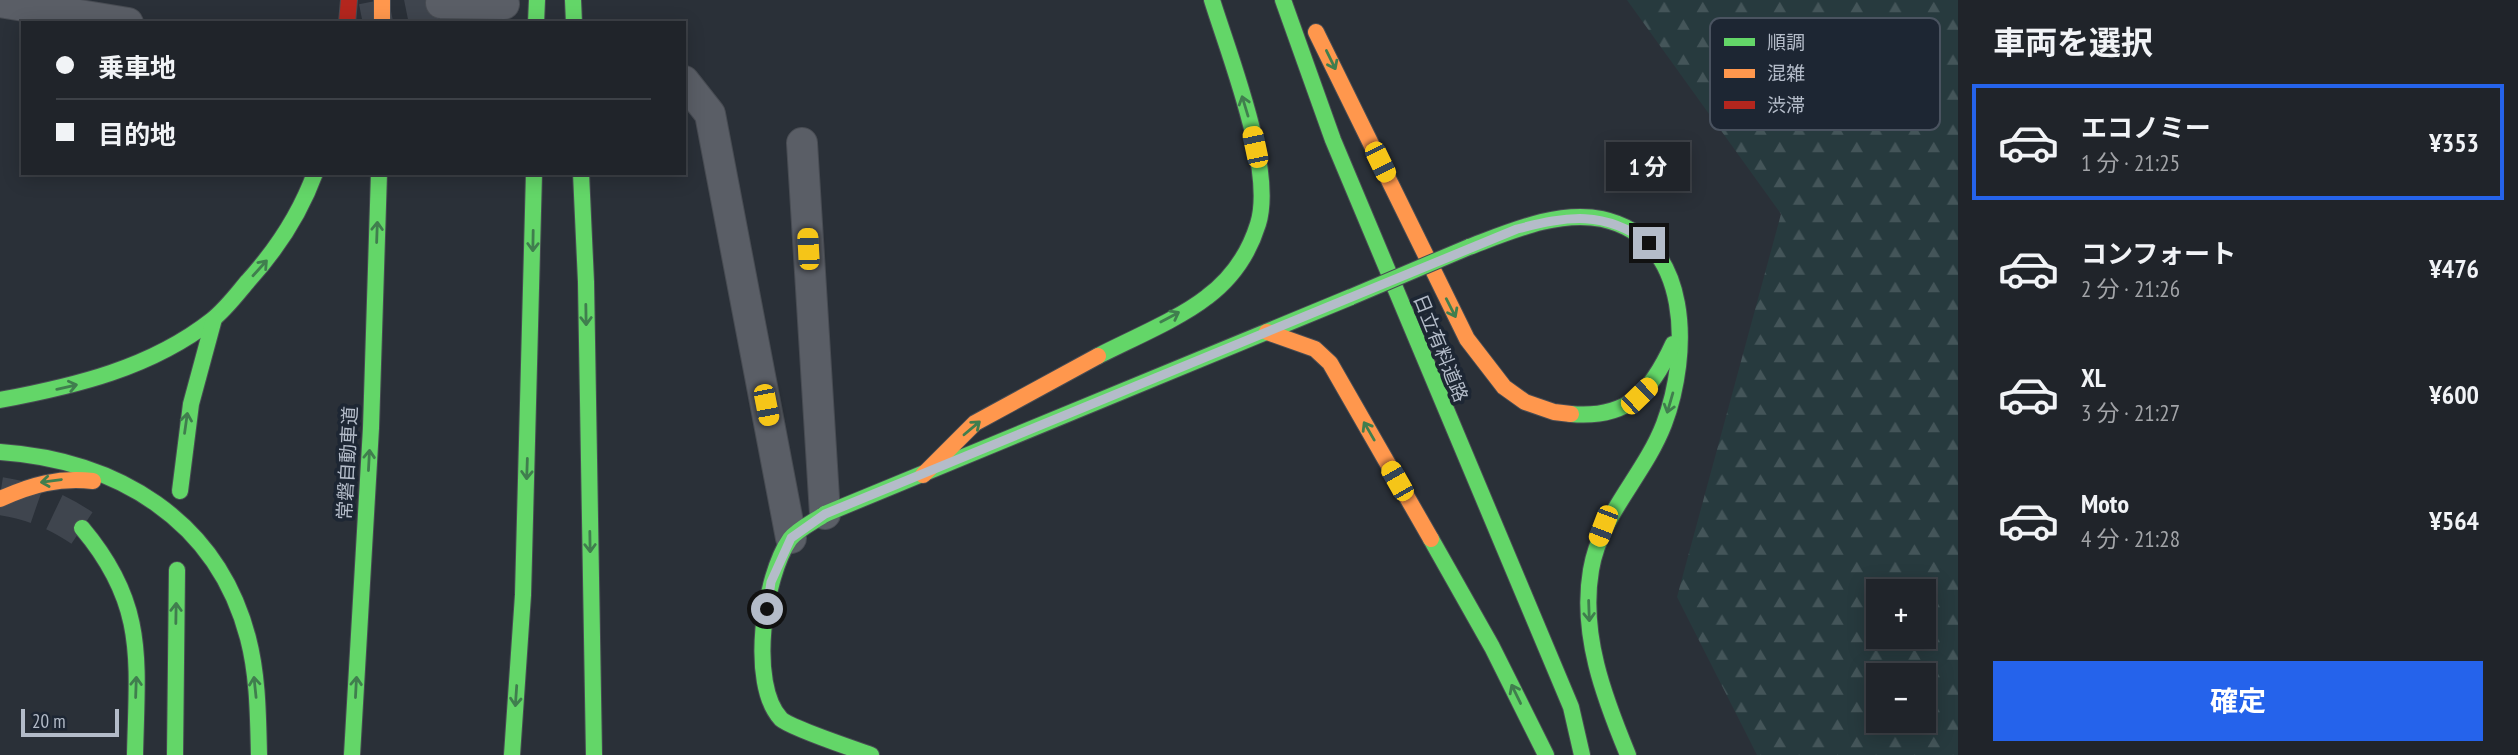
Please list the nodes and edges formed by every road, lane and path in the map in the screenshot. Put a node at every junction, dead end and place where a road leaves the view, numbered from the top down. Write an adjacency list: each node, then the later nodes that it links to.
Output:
1 (349, 0): 12 (main road)
2 (382, 0): 13 (main road)
3 (537, 0): 14 (main road)
4 (573, 0): 15 (main road)
5 (1212, 0): 27 (main road, one-way to 5)
6 (1283, 0): 35 (main road, 日立有料道路)
7 (0, 2): 11 (street)
8 (442, 3): 9 (street)
9 (505, 4)
10 (1303, 10): 22 (main road, one-way to 22)
11 (116, 21)
12 (347, 21)
13 (382, 21)
14 (536, 21)
15 (574, 21)
16 (686, 84): 33 (street)
17 (802, 143): 31 (street)
18 (314, 175): 23 (main road, one-way to 18)
19 (379, 175): 39 (main road, 常磐自動車道, one-way to 19)
20 (534, 175): 40 (main road, one-way to 40)
21 (581, 175): 41 (main road, one-way to 41)
22 (1680, 312): 24 (main road, bridge); 46 (main road, one-way to 46)
23 (214, 319): 25 (main road, one-way to 23); 28 (main road, one-way to 23)
24 (1267, 332): 27 (main road); 43 (main road, one-way to 24)
25 (0, 400)
26 (0, 452): 29 (main road)
27 (923, 475): 31 (main road)
28 (180, 491)
29 (142, 493): 30 (main road, one-way to 30); 38 (main road, one-way to 29)
30 (0, 499)
31 (825, 514): 33 (main road)
32 (82, 528): 36 (main road, one-way to 32)
33 (791, 538): 42 (main road)
34 (177, 570): 37 (main road, one-way to 34)
35 (1571, 708): 44 (main road); 45 (main road)
36 (135, 755)
37 (175, 755)
38 (259, 755)
39 (352, 755)
40 (512, 755)
41 (594, 755)
42 (871, 755)
43 (1546, 755)
44 (1582, 755)
45 (1601, 755)
46 (1628, 755)

